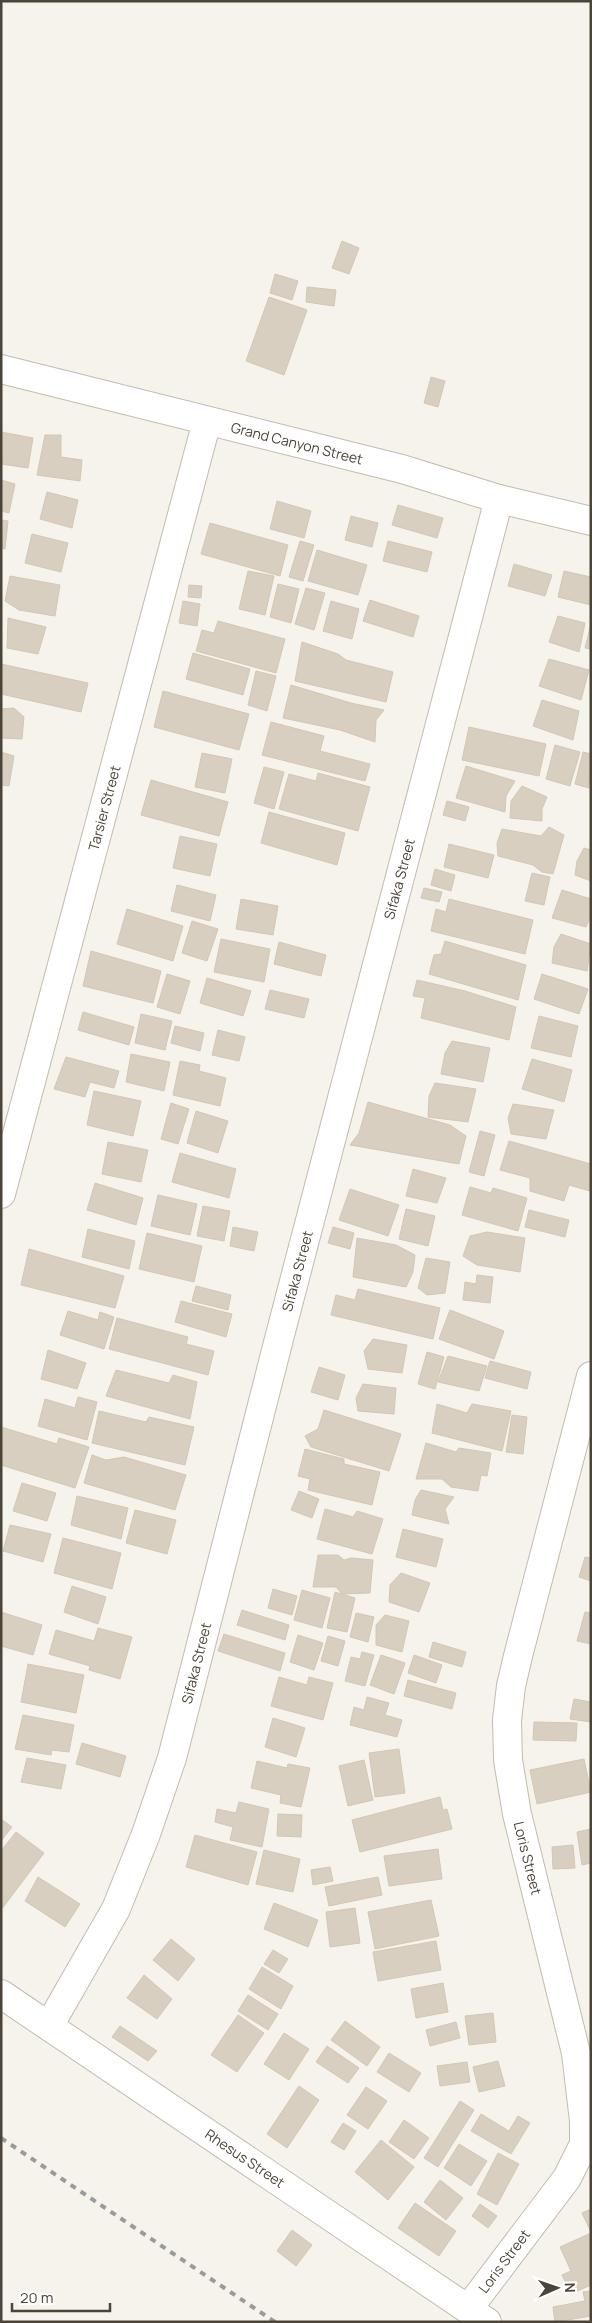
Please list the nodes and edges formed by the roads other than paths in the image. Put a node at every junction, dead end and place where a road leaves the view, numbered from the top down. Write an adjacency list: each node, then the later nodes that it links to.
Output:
1 (1, 369): 2 (street, Grand Canyon Street)
2 (207, 421): 3 (street, Grand Canyon Street); 5 (street, Tarsier Street)
3 (499, 499): 4 (street, Grand Canyon Street); 8 (street, Sifaka Street)
4 (591, 521)
5 (1, 1194)
6 (591, 1376): 9 (street, Loris Street)
7 (1, 1994): 8 (street, Rhesus Street)
8 (49, 2026): 10 (street, Rhesus Street)
9 (587, 2143): 10 (street, Loris Street)
10 (478, 2315)

